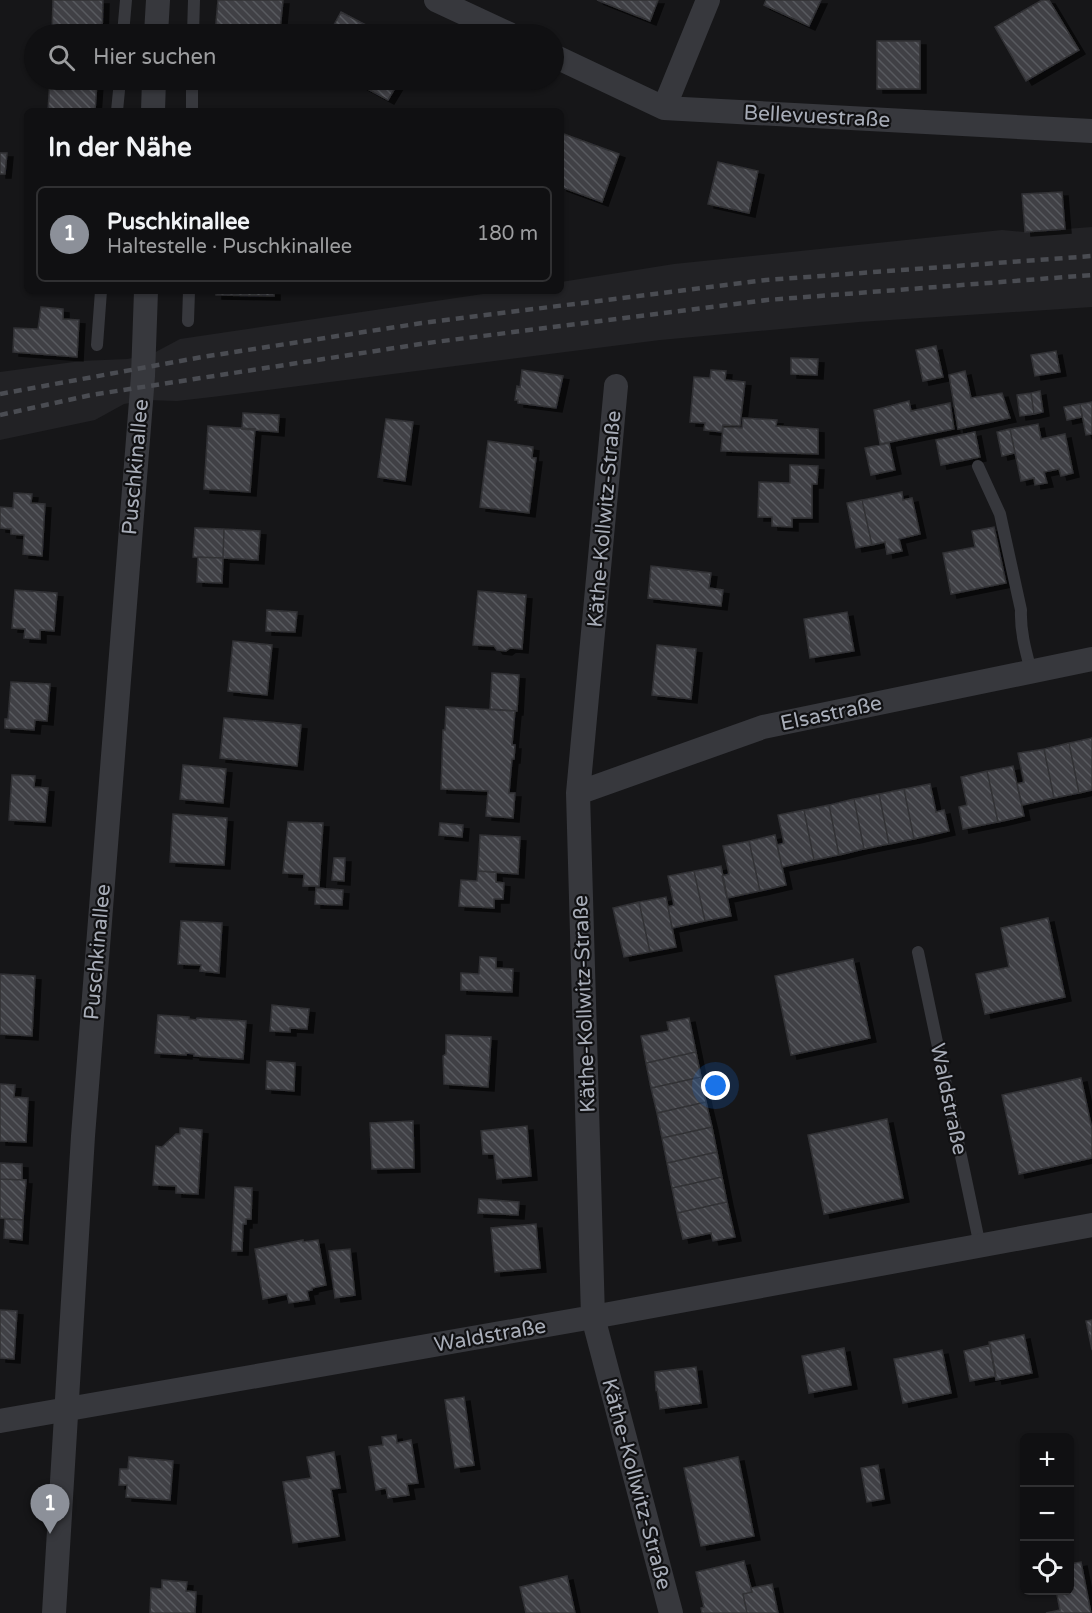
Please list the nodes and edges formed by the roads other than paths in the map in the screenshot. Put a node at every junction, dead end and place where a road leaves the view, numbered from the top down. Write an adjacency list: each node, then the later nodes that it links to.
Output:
1 (126, 0): 6 (lane)
2 (158, 0): 7 (street)
3 (194, 0): 8 (lane)
4 (436, 0): 9 (street)
5 (708, 0): 17 (street)
6 (124, 24)
7 (157, 24)
8 (193, 24)
9 (487, 24)
10 (564, 61): 17 (street, Bellevuestraße)
11 (119, 90): 14 (lane)
12 (154, 90): 15 (street)
13 (192, 90): 16 (lane)
14 (117, 108)
15 (153, 108)
16 (192, 108)
17 (664, 108): 18 (street, Bellevuestraße)
18 (1092, 131)
19 (101, 294): 23 (lane)
20 (146, 294): 33 (street, Puschkinallee)
21 (189, 294): 22 (lane)
22 (188, 321)
23 (97, 345)
24 (616, 386): 28 (street, Käthe-Kollwitz-Straße)
25 (978, 466): 27 (lane)
26 (1092, 659): 27 (street, Elsastraße)
27 (1031, 671): 28 (street, Elsastraße)
28 (578, 794): 32 (street, Käthe-Kollwitz-Straße)
29 (918, 951): 31 (lane, Waldstraße)
30 (1092, 1225): 31 (street, Waldstraße)
31 (980, 1246): 32 (street, Waldstraße)
32 (593, 1317): 33 (street, Waldstraße); 36 (street, Käthe-Kollwitz-Straße)
33 (68, 1409): 34 (street, Waldstraße); 35 (street, Puschkinallee)
34 (0, 1421)
35 (54, 1613)
36 (671, 1613)

